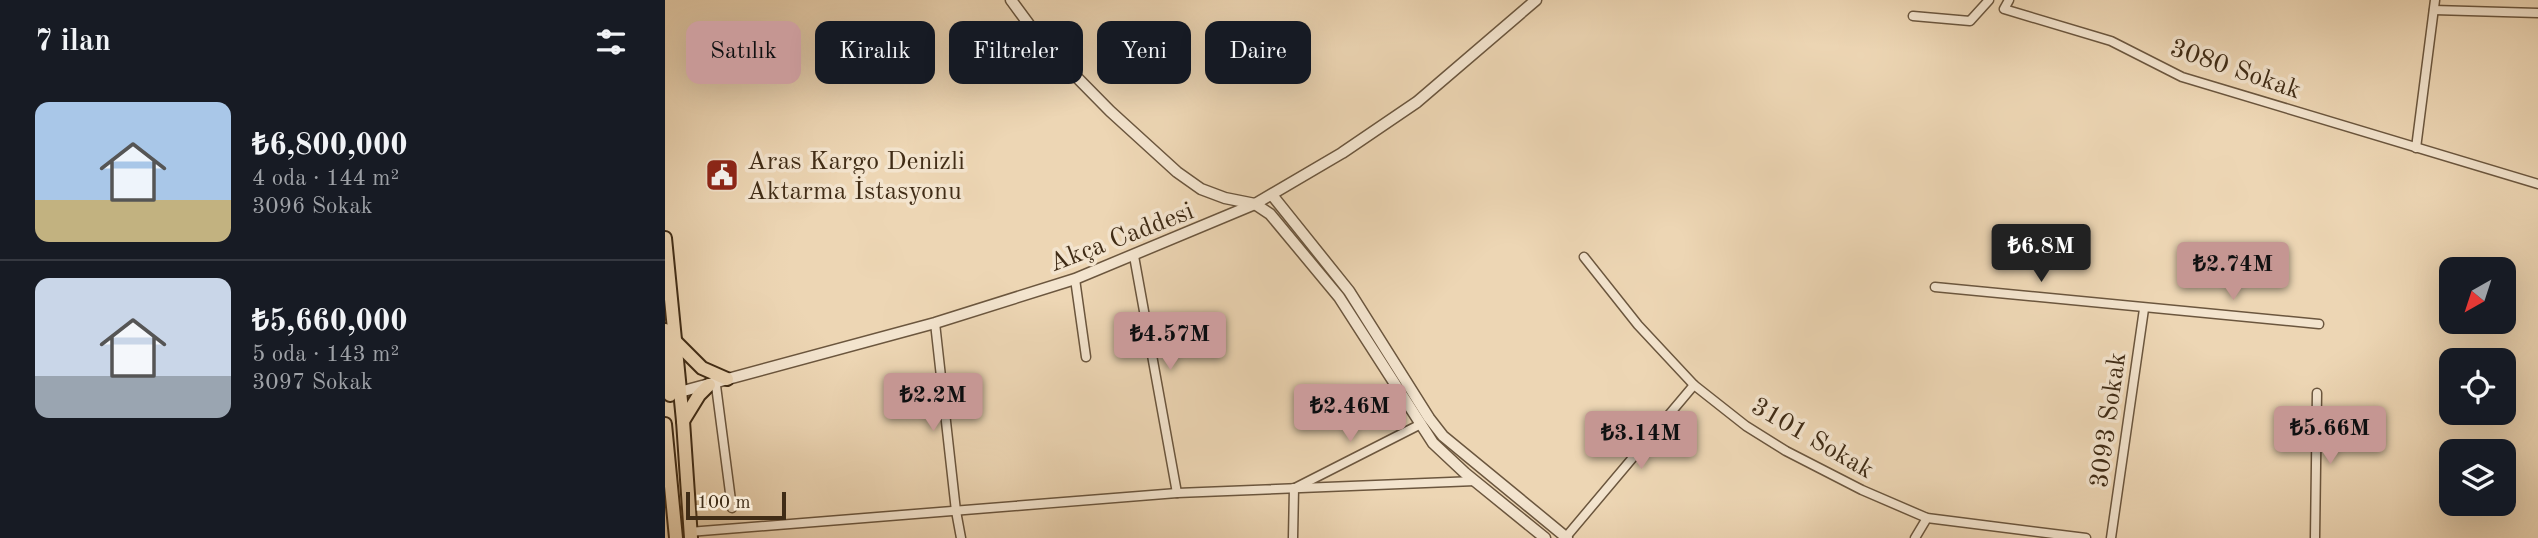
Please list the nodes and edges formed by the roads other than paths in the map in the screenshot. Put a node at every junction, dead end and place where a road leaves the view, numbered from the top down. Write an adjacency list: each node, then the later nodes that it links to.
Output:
1 (1011, 0): 12 (street)
2 (1536, 0): 11 (street, Akça Caddesi)
3 (1989, 0): 8 (street)
4 (2435, 0): 6 (street)
5 (2007, 4): 9 (street, 3080 Sokak)
6 (2434, 10): 7 (street); 9 (street)
7 (2538, 13)
8 (1913, 16)
9 (2416, 148): 10 (street, 3080 Sokak)
10 (2538, 184)
11 (1272, 195): 12 (street, Akça Caddesi); 18 (street)
12 (1255, 204): 14 (street, Akça Caddesi); 18 (street)
13 (665, 238): 23 (main road)
14 (1134, 256): 16 (street, Akça Caddesi); 34 (street)
15 (1584, 257): 26 (street, 3101 Sokak)
16 (1075, 279): 20 (street, Akça Caddesi); 24 (street)
17 (1935, 287): 19 (street)
18 (1344, 294): 31 (street); 37 (street)
19 (2144, 309): 21 (street); 48 (street, 3093 Sokak)
20 (935, 323): 25 (street, Akça Caddesi); 36 (street)
21 (2319, 324)
22 (665, 331): 28 (main road)
23 (675, 341): 25 (main road); 28 (main road)
24 (1086, 357)
25 (716, 380): 28 (street, Akça Caddesi); 29 (main road); 35 (street)
26 (1694, 386): 38 (street, 3101 Sokak); 45 (street)
27 (2317, 393): 49 (street)
28 (672, 394): 29 (main road); 40 (main road)
29 (683, 421): 40 (main road)
30 (665, 424): 40 (main road)
31 (1419, 425): 32 (street); 33 (street)
32 (1475, 481): 33 (street); 39 (street)
33 (1294, 488): 34 (street); 42 (street)
34 (1177, 492): 36 (street)
35 (732, 508)
36 (956, 511): 40 (street); 41 (street)
37 (1537, 513): 39 (street); 45 (street)
38 (1927, 517): 46 (street); 47 (street, 3101 Sokak)
39 (1528, 524): 43 (street); 44 (street)
40 (686, 536)
41 (961, 538)
42 (1293, 538)
43 (1533, 538)
44 (1545, 538)
45 (1566, 538)
46 (1915, 538)
47 (2086, 538)
48 (2112, 538)
49 (2315, 538)

